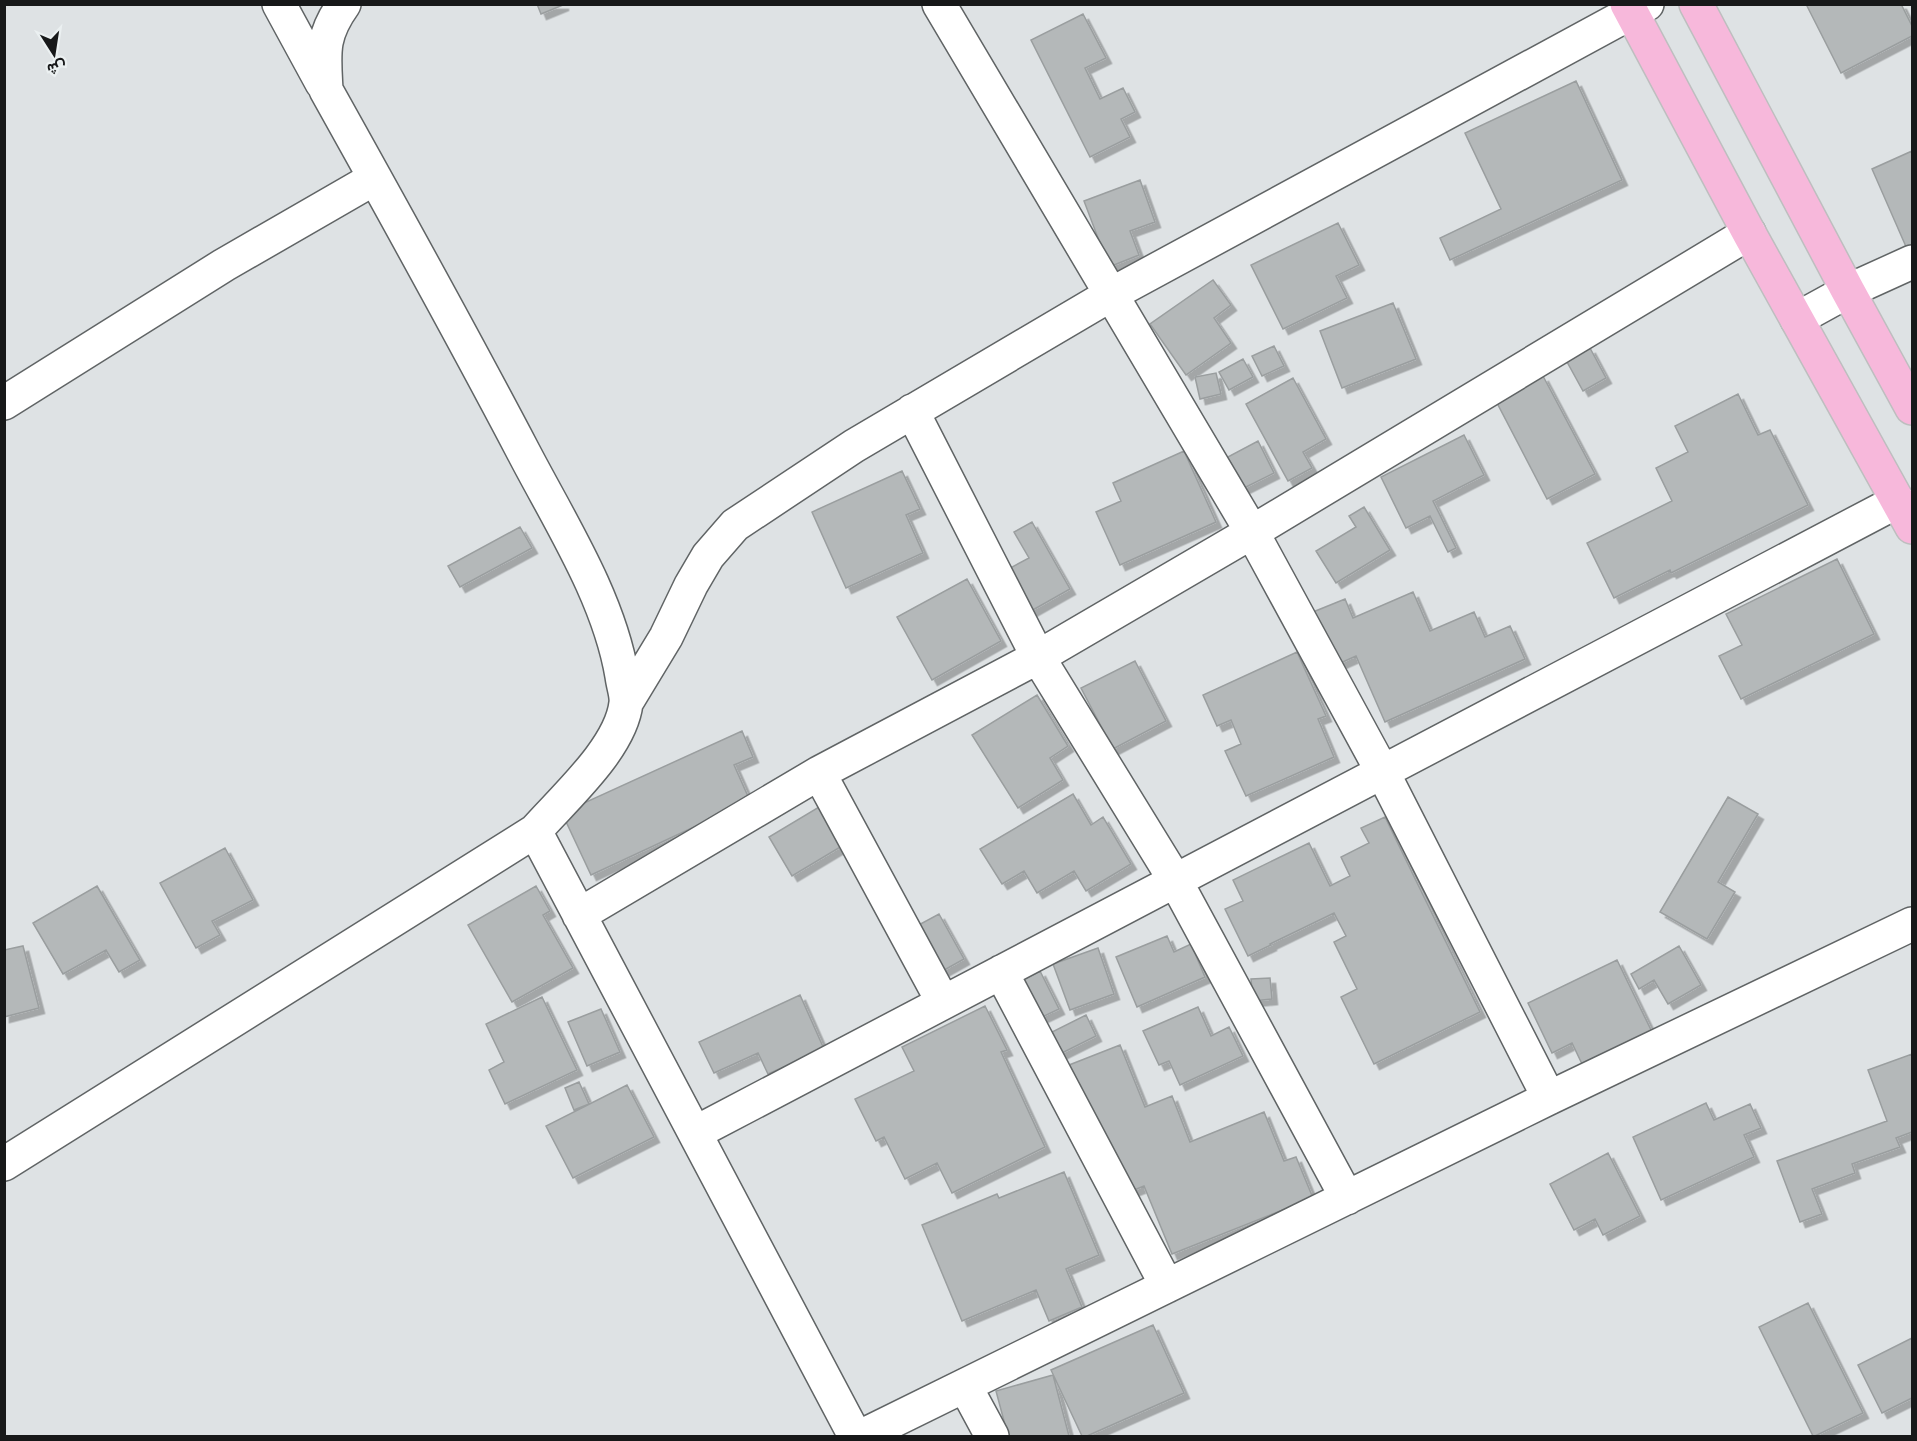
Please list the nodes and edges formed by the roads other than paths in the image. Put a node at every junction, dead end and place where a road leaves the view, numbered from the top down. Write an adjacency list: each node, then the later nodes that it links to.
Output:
1 (279, 4): 6 (street)
2 (344, 4): 6 (street)
3 (939, 4): 11 (street)
4 (1696, 4): 10 (main road)
5 (1635, 7): 8 (main road); 11 (street)
6 (326, 90): 7 (street)
7 (375, 178): 13 (street); 19 (street)
8 (1749, 233): 12 (main road); 17 (street)
9 (1912, 262): 10 (street)
10 (1848, 291): 12 (street); 14 (main road)
11 (1110, 295): 15 (street); 17 (street)
12 (1797, 319): 16 (main road)
13 (4, 403)
14 (1912, 408)
15 (912, 411): 18 (street); 19 (street)
16 (1905, 514): 20 (street)
17 (1252, 532): 18 (street); 20 (street)
18 (1038, 657): 21 (street); 23 (street)
19 (626, 703): 22 (street)
20 (1382, 771): 23 (street); 28 (street)
21 (819, 773): 24 (street); 27 (street)
22 (535, 831): 24 (street); 30 (street)
23 (1175, 880): 26 (street); 31 (street)
24 (579, 915): 29 (street)
25 (1912, 924): 28 (street)
26 (1001, 972): 27 (street); 32 (street)
27 (943, 1002): 29 (street)
28 (1549, 1098): 31 (street)
29 (695, 1133): 34 (street)
30 (4, 1164)
31 (1347, 1198): 32 (street)
32 (1167, 1286): 33 (street)
33 (965, 1386): 35 (street); 36 (street)
34 (855, 1437)
35 (862, 1437)
36 (992, 1437)

